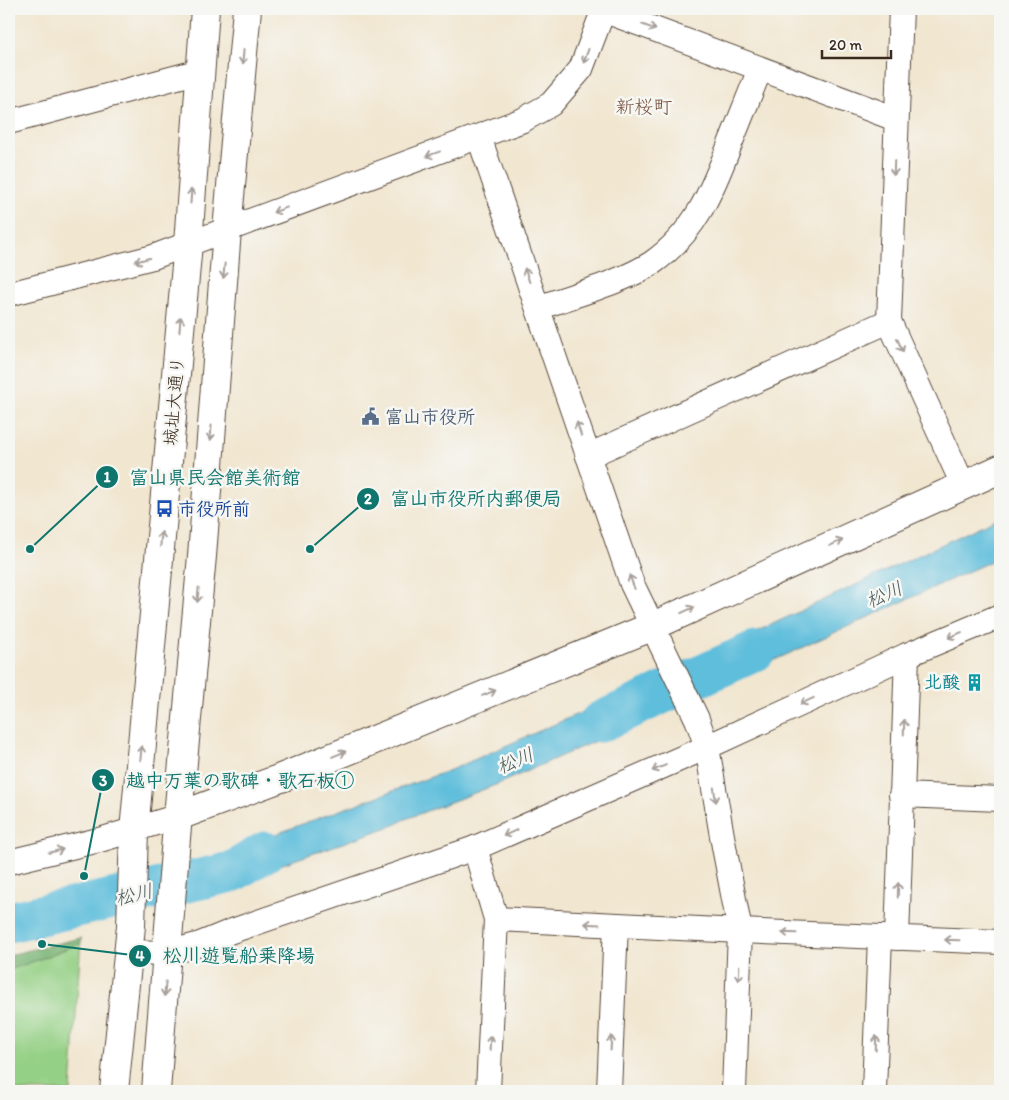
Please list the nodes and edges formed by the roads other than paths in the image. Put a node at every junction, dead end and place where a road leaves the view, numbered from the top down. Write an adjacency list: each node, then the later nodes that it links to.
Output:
1 (204, 9): 6 (street, 城址大通り)
2 (247, 9): 10 (street, one-way to 10)
3 (602, 9): 5 (street, one-way to 5); 9 (street, one-way to 9)
4 (901, 9): 7 (street)
5 (760, 70): 7 (street); 13 (street)
6 (200, 71): 8 (street); 11 (street, 城址大通り, one-way to 6)
7 (896, 119): 14 (street, one-way to 14)
8 (9, 122)
9 (479, 137): 10 (street, one-way to 10); 13 (street, one-way to 9)
10 (227, 230): 11 (street); 24 (street, one-way to 24)
11 (188, 244): 12 (street, one-way to 12); 25 (street, 城址大通り, one-way to 11)
12 (9, 294)
13 (538, 308): 15 (street, one-way to 13)
14 (889, 321): 15 (street); 17 (street, one-way to 17)
15 (588, 456): 19 (street, one-way to 15)
16 (1000, 470): 17 (street)
17 (963, 485): 19 (street, one-way to 17)
18 (1000, 616): 20 (street, one-way to 20)
19 (657, 638): 21 (street); 24 (street, one-way to 19)
20 (907, 655): 21 (street, one-way to 21); 22 (street, one-way to 20)
21 (707, 747): 26 (street, one-way to 26); 30 (street, one-way to 30)
22 (901, 796): 23 (street); 31 (street, one-way to 22)
23 (1000, 799)
24 (178, 827): 25 (street); 34 (street)
25 (134, 842): 27 (street, one-way to 25); 32 (street, 城址大通り)
26 (475, 848): 28 (street); 34 (street)
27 (9, 862)
28 (496, 919): 29 (street, one-way to 28); 37 (street, one-way to 28)
29 (616, 925): 30 (street); 38 (street, one-way to 29)
30 (740, 932): 31 (street, one-way to 30); 39 (street, one-way to 39)
31 (888, 938): 33 (street, one-way to 31); 40 (street, one-way to 31)
32 (129, 939): 34 (street); 35 (street, 城址大通り)
33 (1000, 942)
34 (168, 953): 36 (street, one-way to 36)
35 (114, 1091)
36 (156, 1091)
37 (488, 1091)
38 (609, 1091)
39 (734, 1091)
40 (874, 1091)

